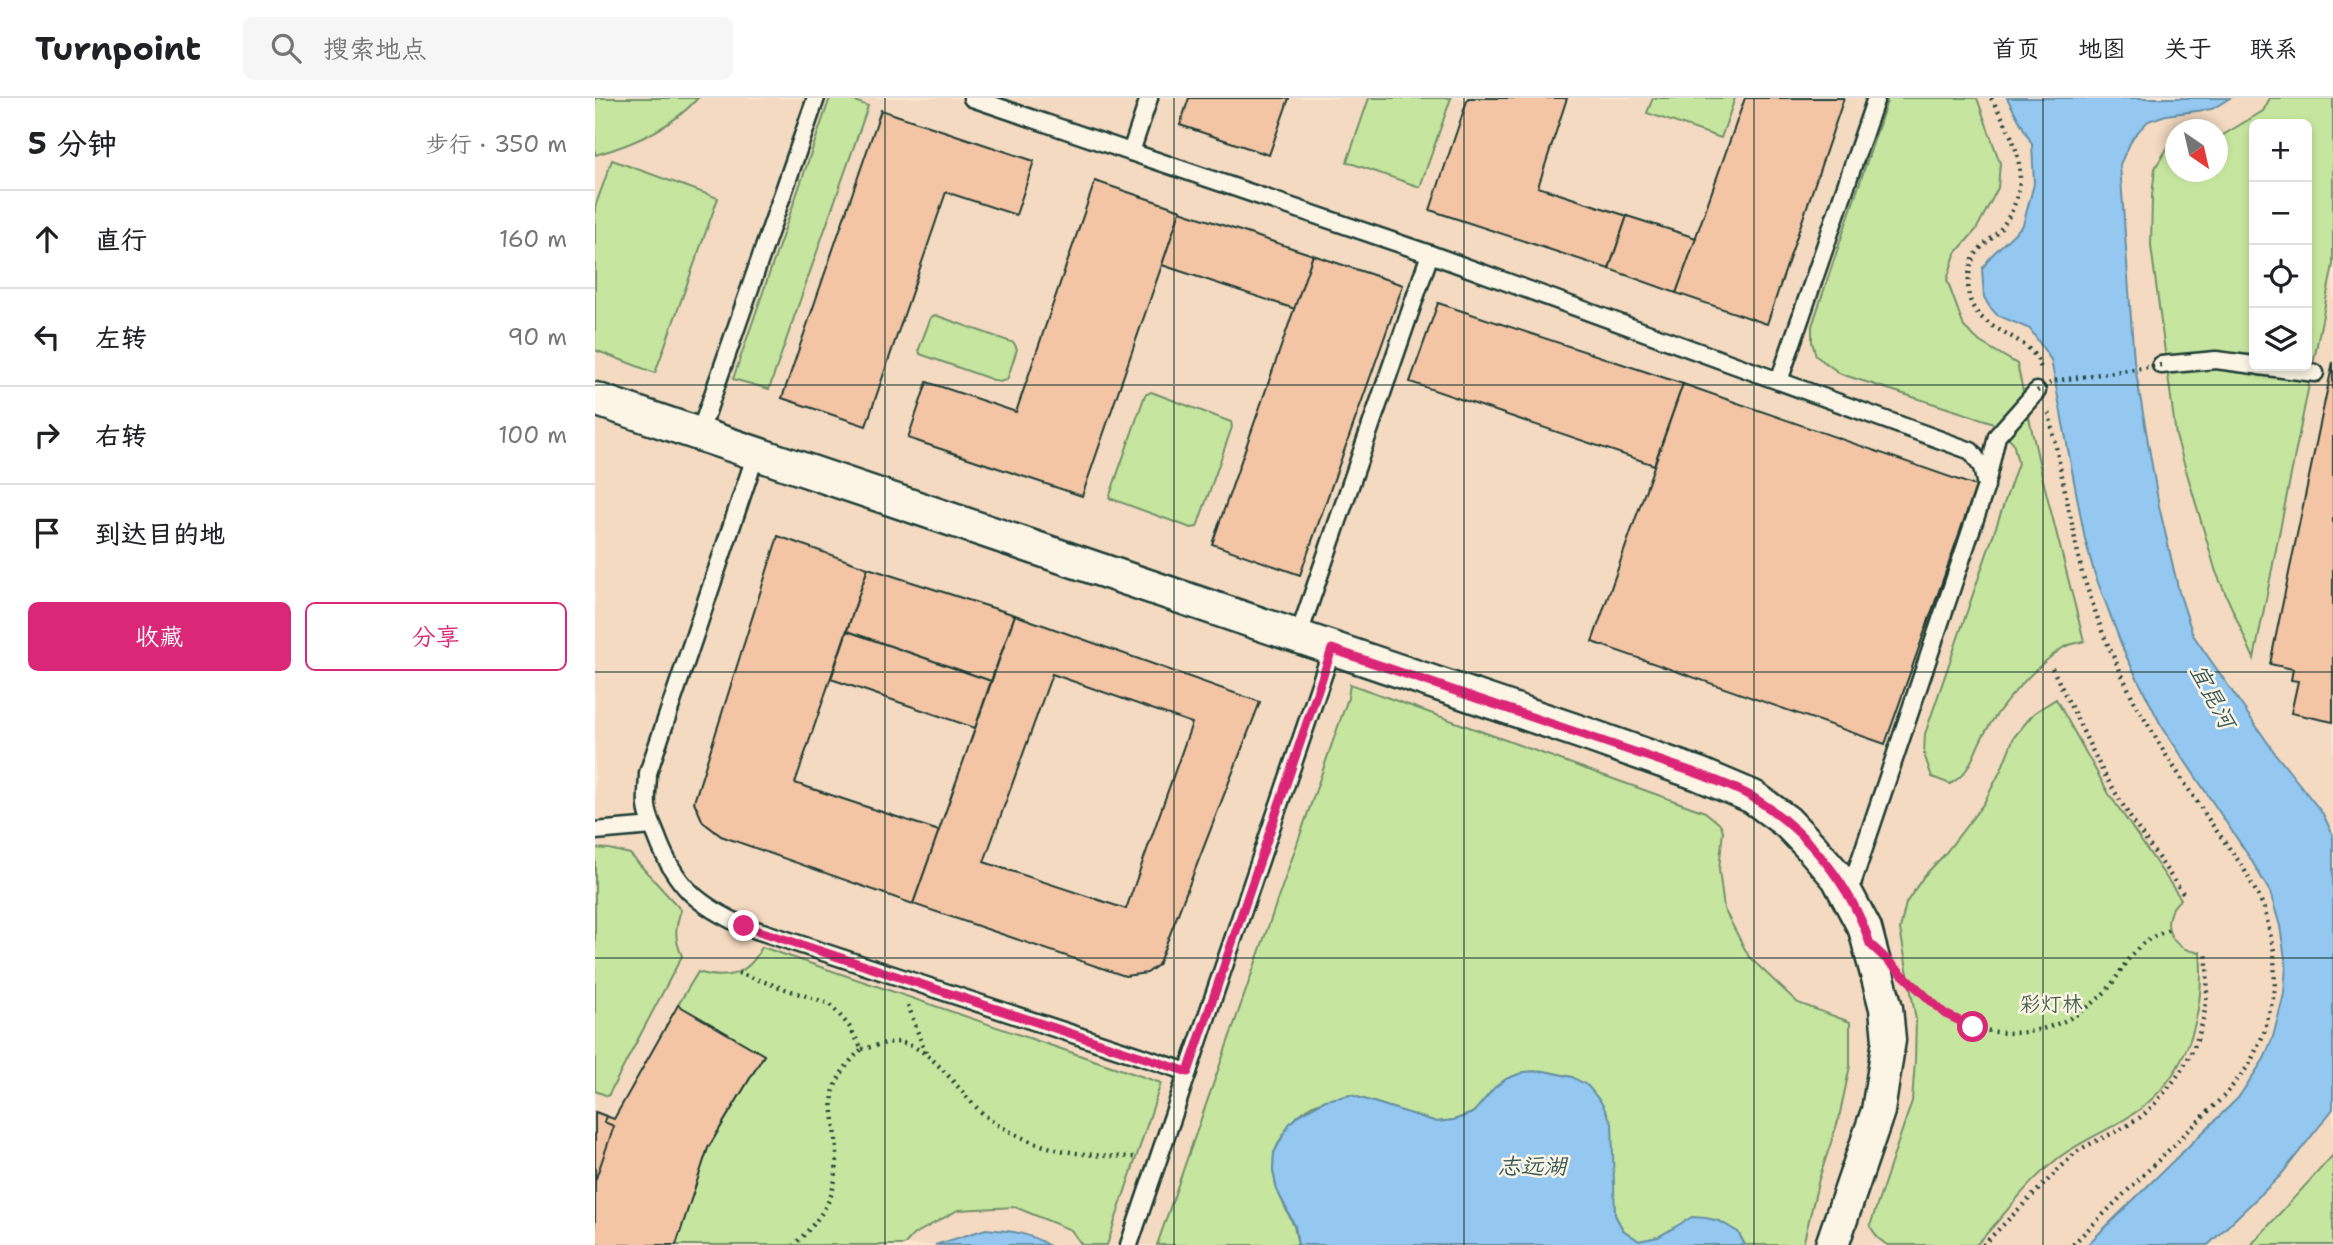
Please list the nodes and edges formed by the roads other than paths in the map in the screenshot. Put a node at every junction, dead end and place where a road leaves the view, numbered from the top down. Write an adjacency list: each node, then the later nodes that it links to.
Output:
1 (816, 98): 14 (lane)
2 (972, 98): 5 (lane)
3 (1149, 98): 5 (lane)
4 (1875, 98): 11 (lane)
5 (1131, 152): 6 (lane)
6 (1430, 254): 11 (lane); 17 (lane)
7 (2249, 364): 8 (lane)
8 (2161, 365)
9 (2299, 371): 10 (lane)
10 (2315, 373)
11 (1779, 381): 16 (lane)
12 (2041, 393): 16 (lane)
13 (595, 399): 14 (street)
14 (699, 435): 15 (street)
15 (756, 454): 17 (street); 19 (lane)
16 (1986, 486): 21 (lane)
17 (1298, 637): 18 (street)
18 (1332, 649): 21 (street); 22 (lane)
19 (653, 826): 20 (lane); 22 (lane)
20 (595, 831)
21 (1848, 896): 23 (street)
22 (1188, 1072): 24 (lane)
23 (1835, 1244)
24 (1129, 1245)

